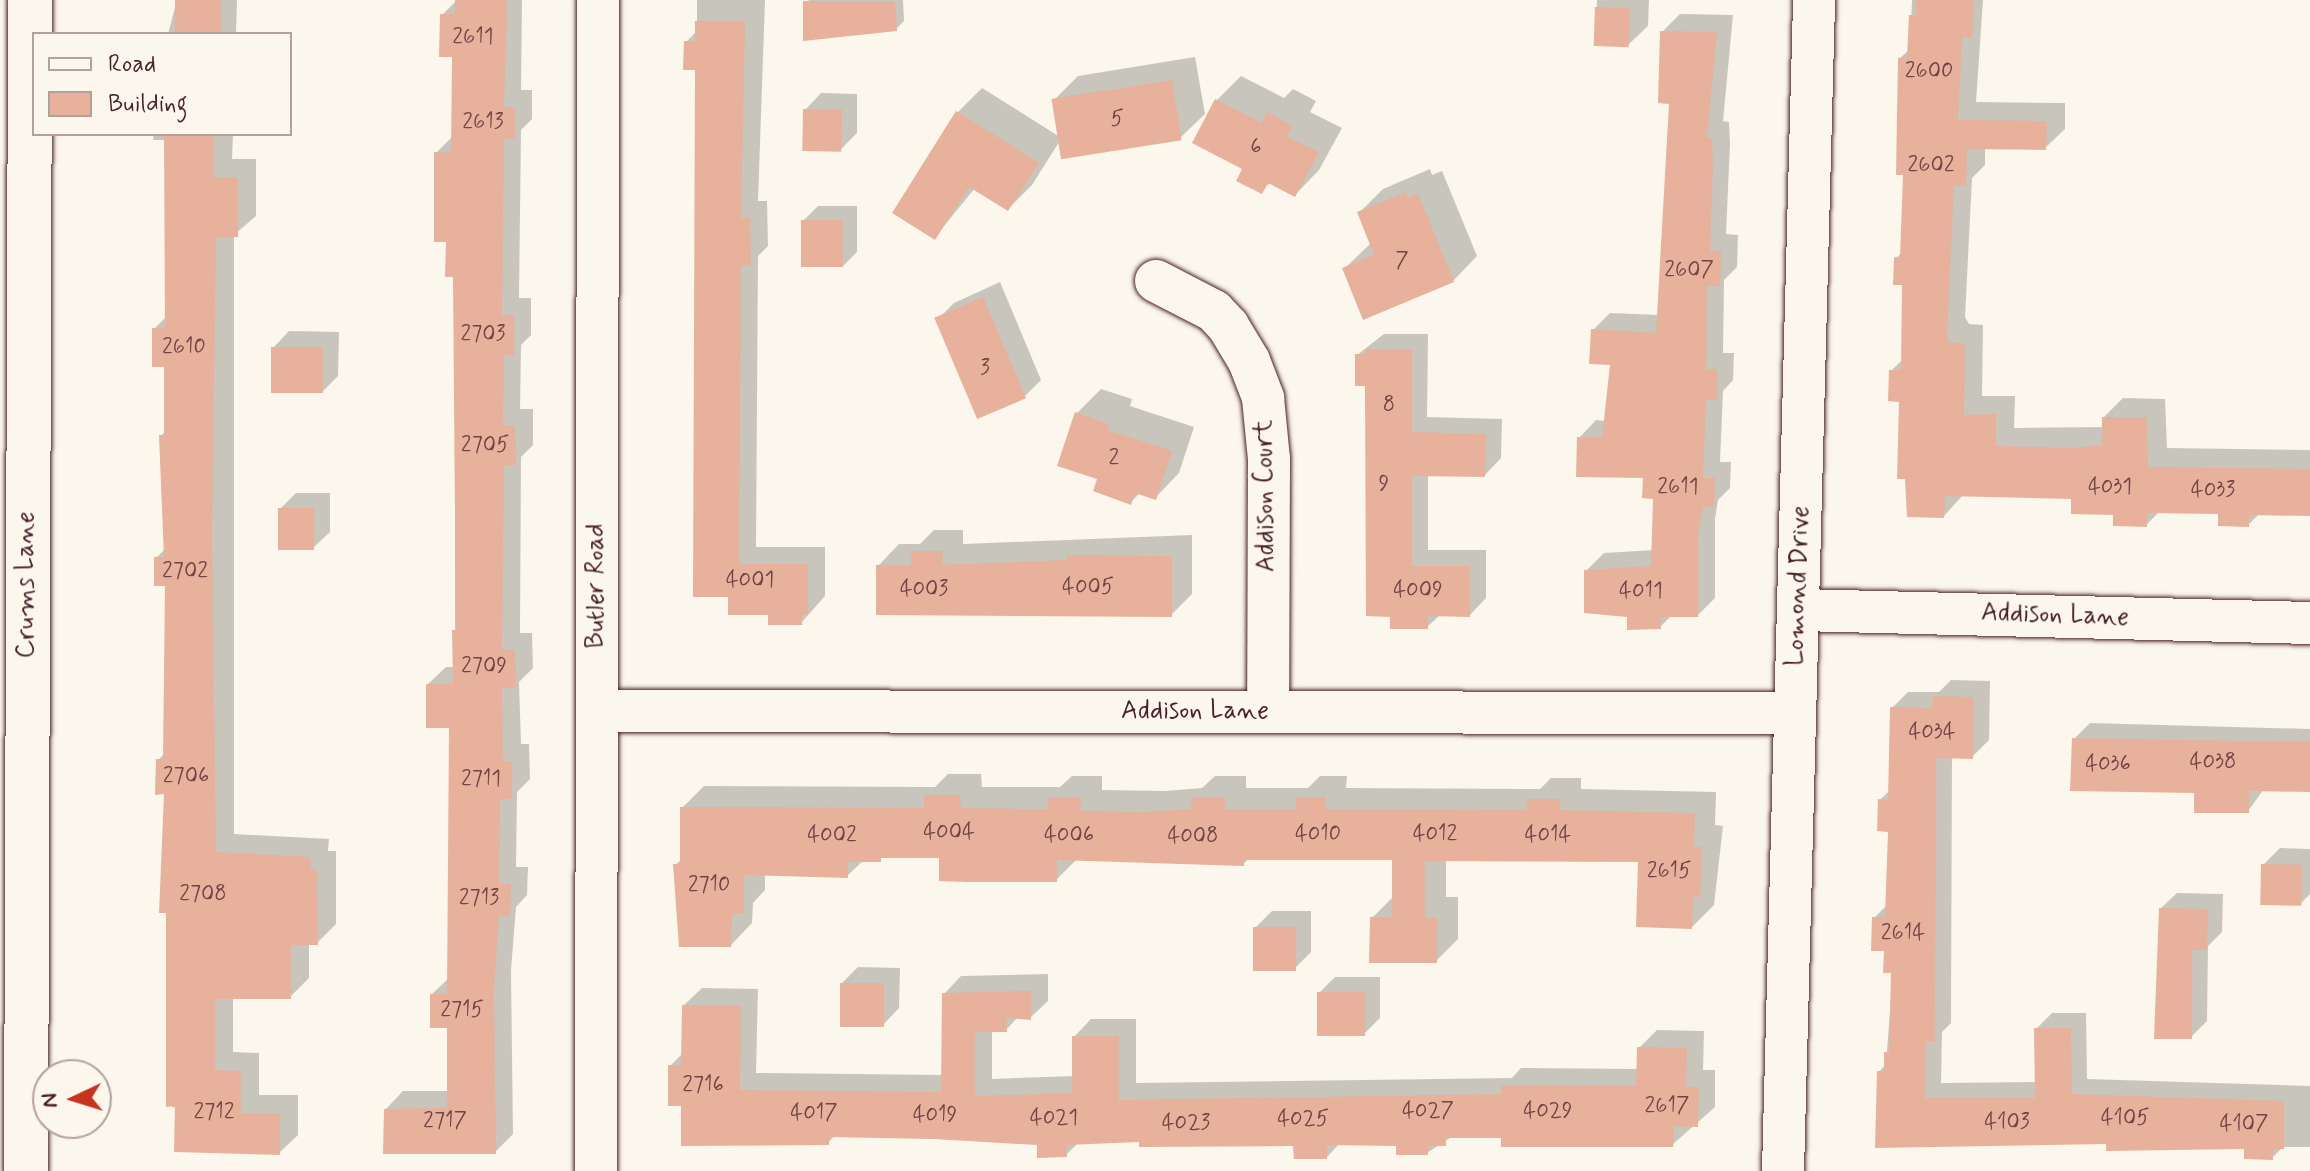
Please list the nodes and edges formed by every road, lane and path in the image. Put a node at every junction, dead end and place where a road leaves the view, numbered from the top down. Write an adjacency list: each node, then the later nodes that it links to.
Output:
1 (30, 0): 10 (main road, Crums Lane)
2 (598, 0): 7 (street, Butler Road)
3 (1814, 0): 5 (street, Lomond Drive)
4 (1156, 281): 8 (street, Addison Court)
5 (1800, 610): 6 (street, Addison Lane); 9 (street, Lomond Drive)
6 (2310, 623)
7 (597, 711): 8 (street, Addison Lane); 11 (street, Butler Road)
8 (1268, 712): 9 (street, Addison Lane)
9 (1793, 713): 12 (street, Lomond Drive)
10 (26, 1171)
11 (596, 1171)
12 (1783, 1171)

